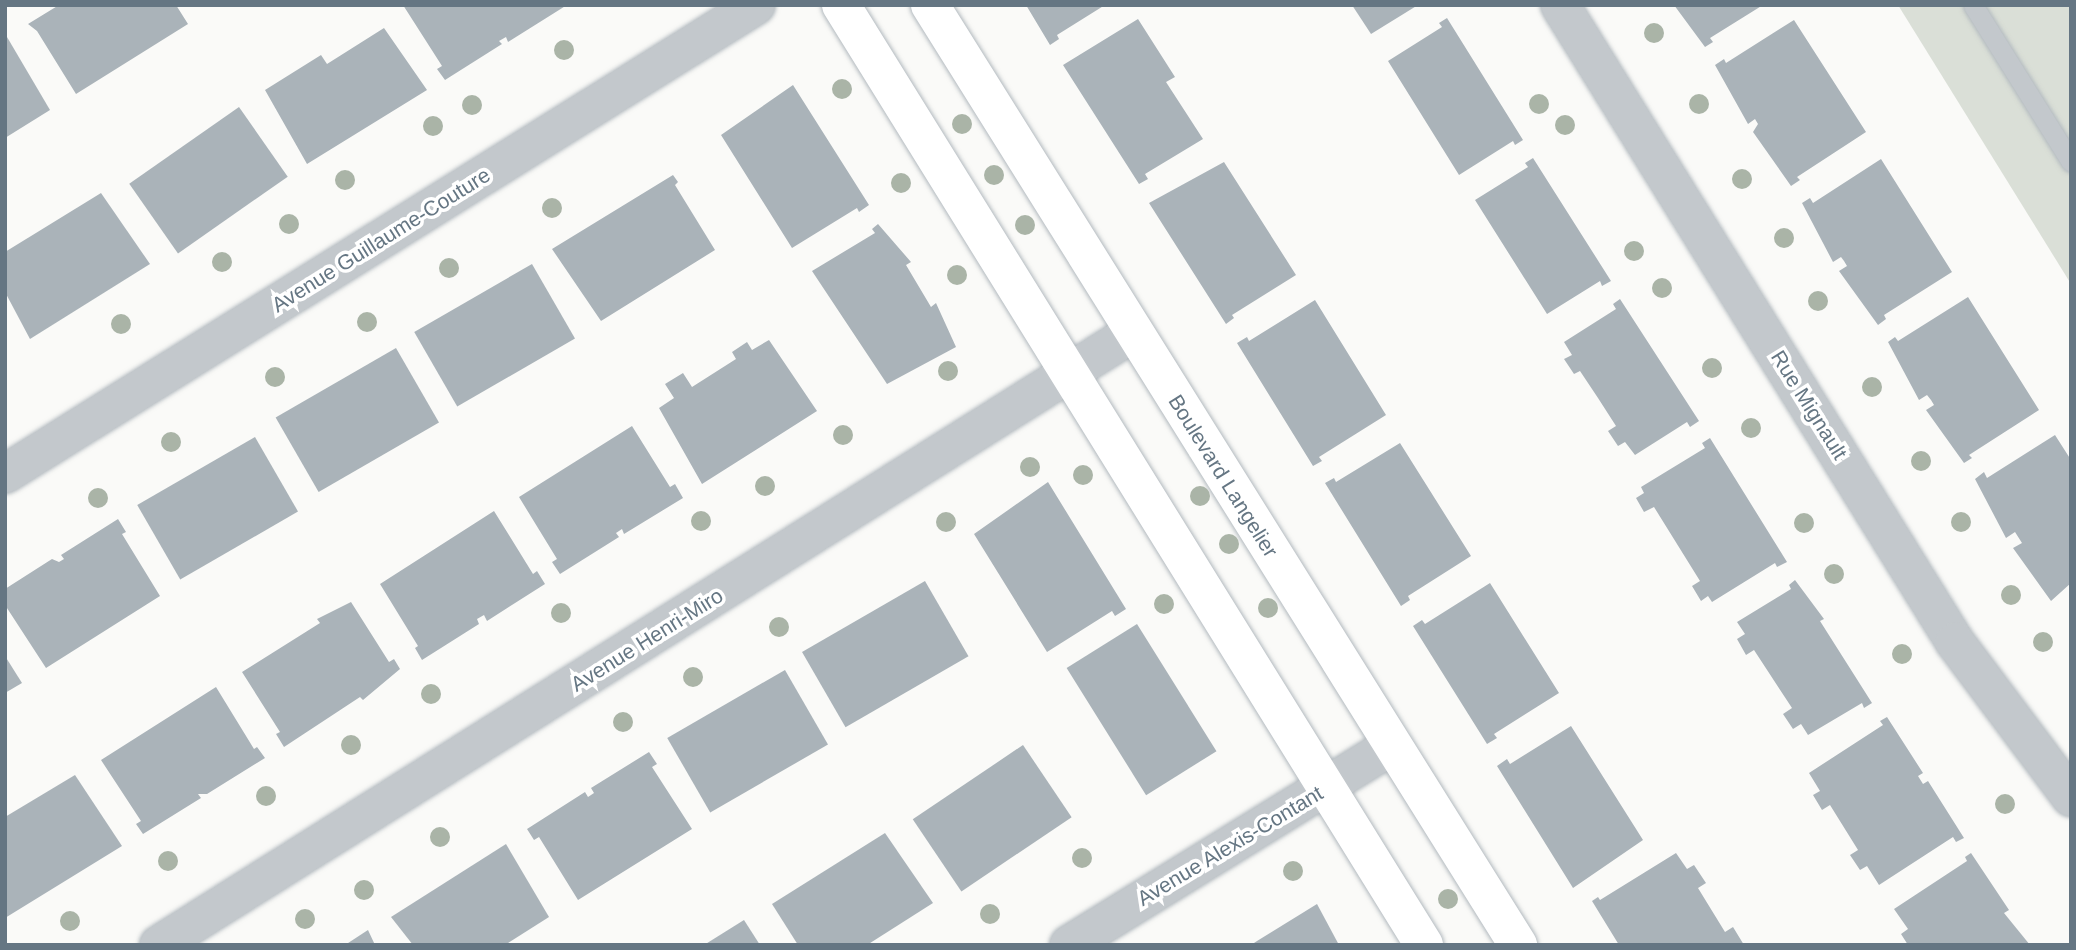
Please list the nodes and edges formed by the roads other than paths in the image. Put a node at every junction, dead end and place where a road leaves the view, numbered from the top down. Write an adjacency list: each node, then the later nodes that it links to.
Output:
1 (756, 5): 9 (street, Avenue Guillaume-Couture)
2 (841, 5): 8 (main road)
3 (930, 5): 7 (main road, Boulevard Langelier)
4 (1560, 5): 12 (street, Rue Mignault)
5 (1973, 5): 6 (lane)
6 (2071, 162)
7 (1134, 332): 8 (street, Avenue Henri-Miro); 10 (main road, Boulevard Langelier)
8 (1069, 375): 11 (main road); 13 (street, Avenue Henri-Miro)
9 (5, 474)
10 (1391, 746): 11 (street, Avenue Alexis-Contant); 16 (main road, Boulevard Langelier)
11 (1326, 788): 14 (street, Avenue Alexis-Contant); 15 (main road)
12 (2071, 797)
13 (159, 945)
14 (1069, 945)
15 (1424, 945)
16 (1518, 945)

